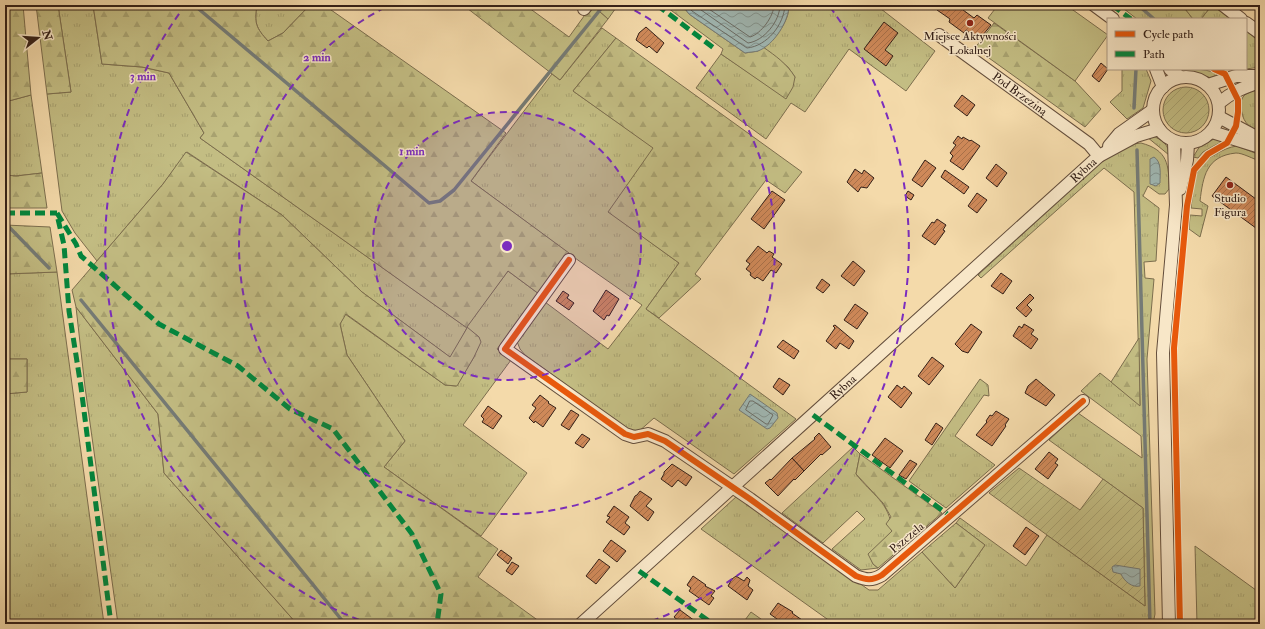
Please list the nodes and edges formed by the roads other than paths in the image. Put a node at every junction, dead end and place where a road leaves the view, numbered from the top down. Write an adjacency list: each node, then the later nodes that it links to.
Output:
1 (1094, 5): 3 (street)
2 (1223, 5): 4 (street)
3 (1111, 18)
4 (1240, 18)
5 (1247, 23): 6 (street)
6 (1260, 33)
7 (938, 35): 24 (street, Pod Brzeziną)
8 (1156, 70): 14 (street)
9 (1171, 70): 11 (street)
10 (1260, 76): 13 (street)
11 (1180, 77): 13 (street); 14 (street)
12 (1260, 82): 15 (street)
13 (1208, 85): 15 (street)
14 (1163, 87): 16 (street)
15 (1219, 103): 17 (street)
16 (1153, 110): 18 (street); 24 (street, Rybna)
17 (1219, 117): 19 (street); 20 (street)
18 (1159, 130): 21 (street); 24 (street, Rybna)
19 (1212, 132): 22 (street); 23 (street)
20 (1260, 139)
21 (1174, 142): 22 (street); 25 (street)
22 (1188, 144): 25 (street)
23 (1260, 147)
24 (1103, 153): 28 (street, Rybna)
25 (1176, 205): 30 (street)
26 (569, 260): 28 (street, Pszczela)
27 (1083, 401): 28 (street, Pszczela)
28 (732, 487): 29 (street, Rybna)
29 (581, 624)
30 (1169, 624)

